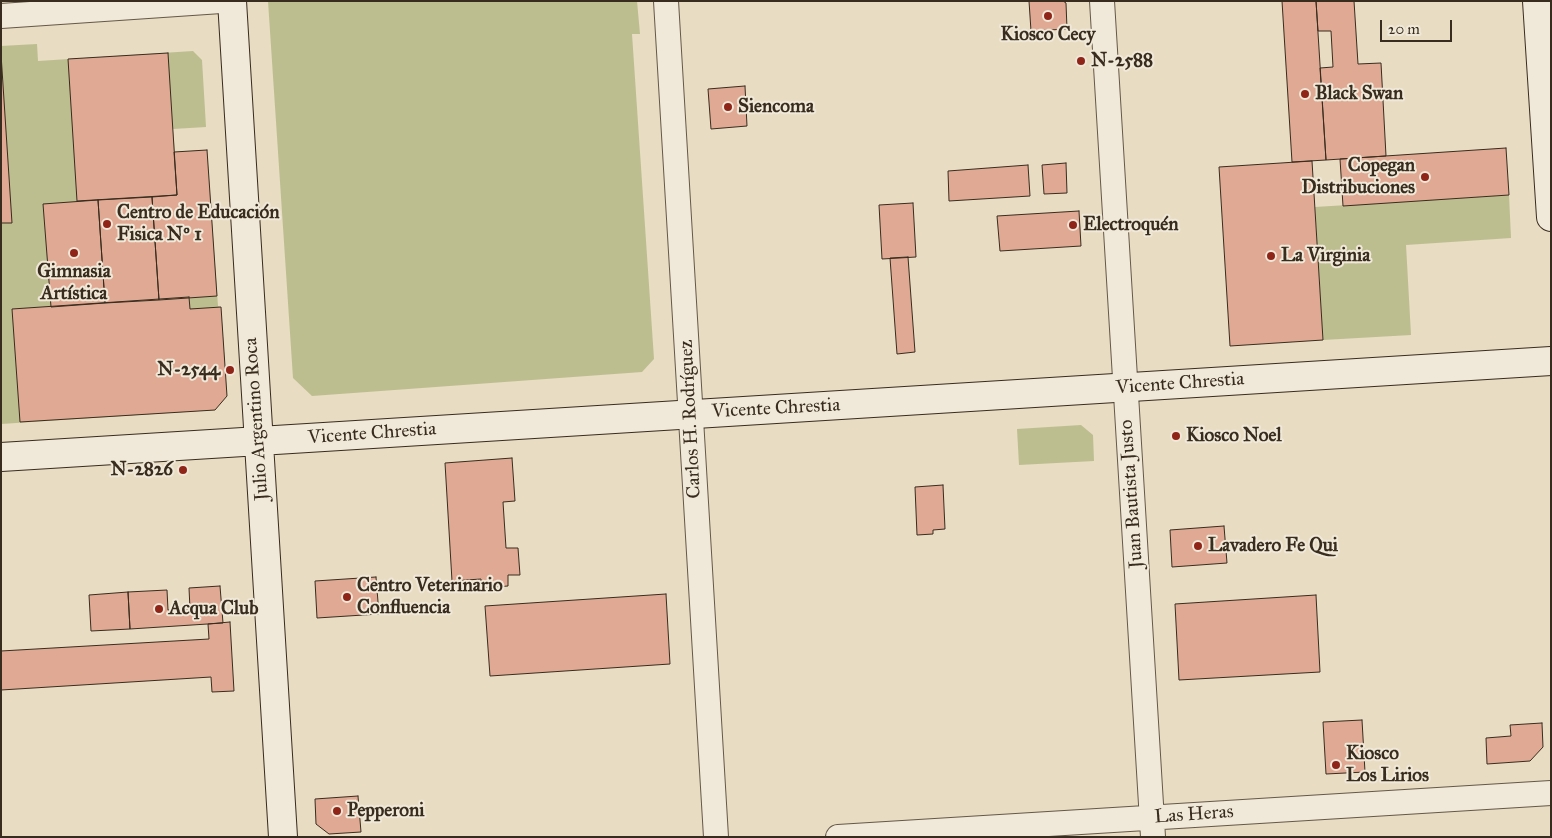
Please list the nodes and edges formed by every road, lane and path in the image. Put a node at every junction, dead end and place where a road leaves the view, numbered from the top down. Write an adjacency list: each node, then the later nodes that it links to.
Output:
1 (220, 1): 6 (street)
2 (232, 1): 11 (main road, Julio Argentino Roca)
3 (666, 1): 10 (street, Carlos H. Rodríguez)
4 (1102, 1): 9 (street, Juan Bautista Justo)
5 (1537, 1): 7 (main road)
6 (1, 16)
7 (1551, 217)
8 (1551, 361): 9 (main road, Vicente Chrestia)
9 (1126, 388): 10 (main road, Vicente Chrestia); 14 (street, Juan Bautista Justo)
10 (691, 414): 11 (main road, Vicente Chrestia); 16 (street, Carlos H. Rodríguez)
11 (258, 441): 12 (main road, Vicente Chrestia); 15 (main road, Julio Argentino Roca)
12 (1, 456)
13 (1551, 793): 14 (street, Las Heras)
14 (1153, 827): 17 (street, Las Heras)
15 (283, 837)
16 (716, 837)
17 (838, 837)

